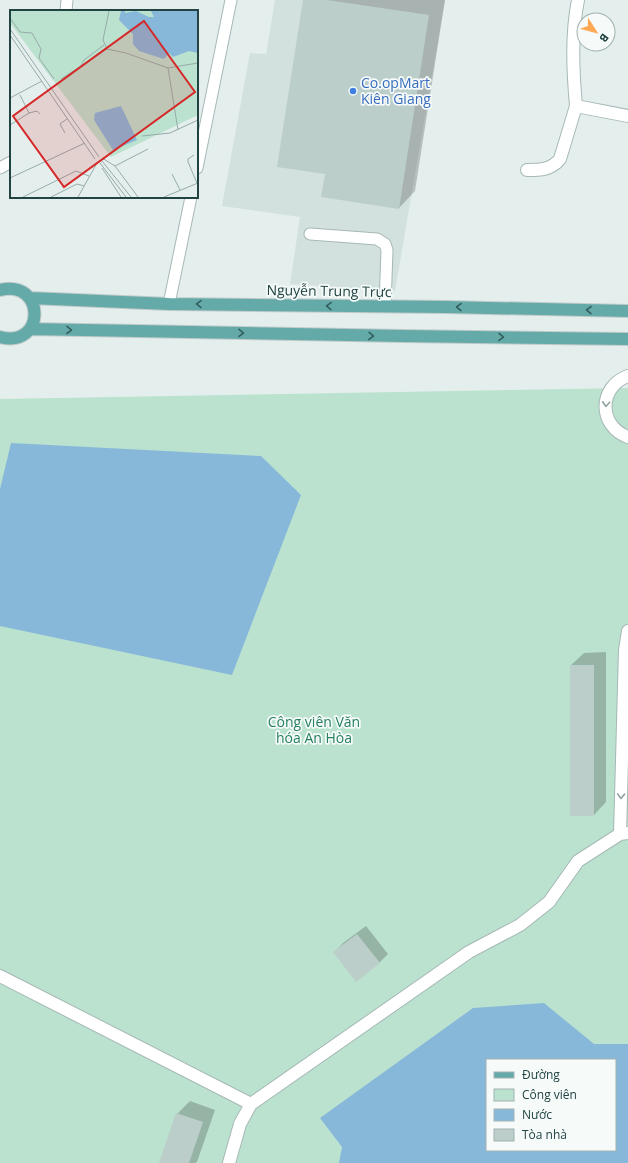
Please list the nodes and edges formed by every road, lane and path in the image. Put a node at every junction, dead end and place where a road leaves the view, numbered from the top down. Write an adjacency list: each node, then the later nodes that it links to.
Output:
1 (67, 0): 4 (lane)
2 (231, 0): 8 (lane)
3 (578, 0): 5 (street)
4 (66, 10)
5 (576, 106): 6 (street); 10 (street)
6 (628, 116)
7 (10, 163): 9 (lane)
8 (198, 163)
9 (0, 168)
10 (527, 170)
11 (191, 198): 15 (lane)
12 (310, 234): 16 (lane)
13 (0, 290): 14 (main road)
14 (30, 298): 15 (main road, Nguyễn Trung Trực); 18 (main road)
15 (169, 304): 16 (main road, Nguyễn Trung Trực, one-way to 15)
16 (385, 306): 17 (main road, Nguyễn Trung Trực, one-way to 16)
17 (628, 312)
18 (30, 329): 19 (main road, one-way to 19); 20 (main road)
19 (628, 339)
20 (3, 340)
21 (628, 376): 22 (street, one-way to 22)
22 (628, 437)
23 (628, 631): 24 (street, one-way to 24)
24 (624, 833): 26 (street)
25 (0, 976): 26 (street)
26 (251, 1104): 27 (street)
27 (229, 1163)

